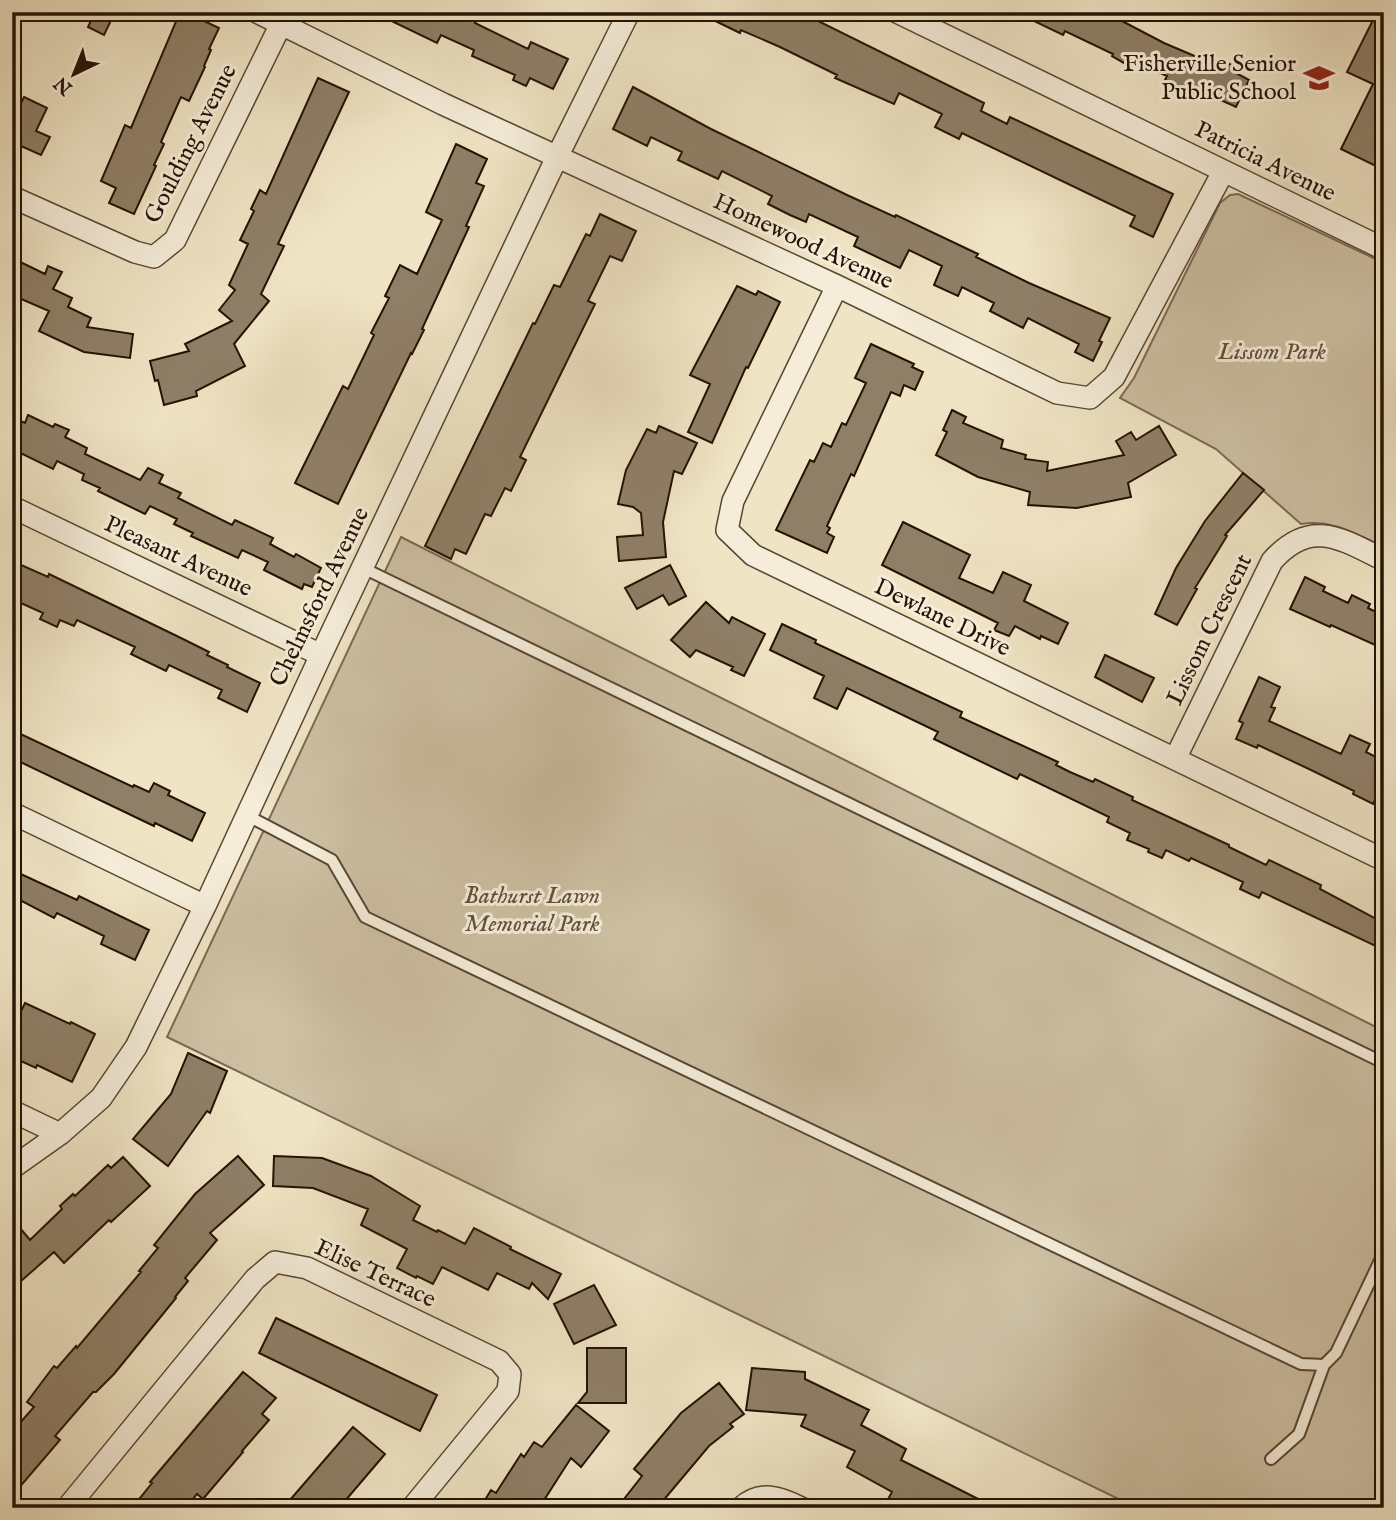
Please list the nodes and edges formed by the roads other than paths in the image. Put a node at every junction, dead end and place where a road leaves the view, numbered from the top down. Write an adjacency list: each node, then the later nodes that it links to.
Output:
1 (257, 12): 4 (street, Homewood Avenue)
2 (629, 12): 5 (street, Chelmsford Avenue)
3 (897, 12): 6 (street, Patricia Avenue)
4 (281, 24): 5 (street, Homewood Avenue); 7 (street, Goulding Avenue)
5 (558, 155): 9 (street, Homewood Avenue); 12 (street, Chelmsford Avenue)
6 (1223, 172): 8 (street, Patricia Avenue); 9 (street, Homewood Avenue)
7 (12, 197)
8 (1384, 249)
9 (837, 286): 14 (street, Dewlane Drive)
10 (12, 507): 13 (street, Pleasant Avenue)
11 (1384, 559): 14 (street, Lissom Crescent)
12 (363, 568): 13 (street, Chelmsford Avenue); 19 (lane)
13 (321, 654): 16 (street, Chelmsford Avenue)
14 (1175, 759): 17 (street, Dewlane Drive)
15 (12, 813): 18 (street)
16 (246, 815): 18 (street, Chelmsford Avenue); 24 (lane)
17 (1384, 860)
18 (205, 906): 21 (street, Chelmsford Avenue)
19 (1384, 1063)
20 (12, 1111): 21 (street)
21 (60, 1134): 22 (street, Chelmsford Avenue)
22 (12, 1168)
23 (1384, 1252): 24 (lane)
24 (1324, 1365): 25 (lane)
25 (1271, 1460)
26 (67, 1508): 27 (street, Elise Terrace)
27 (412, 1508)
28 (741, 1508): 29 (street)
29 (801, 1508)

